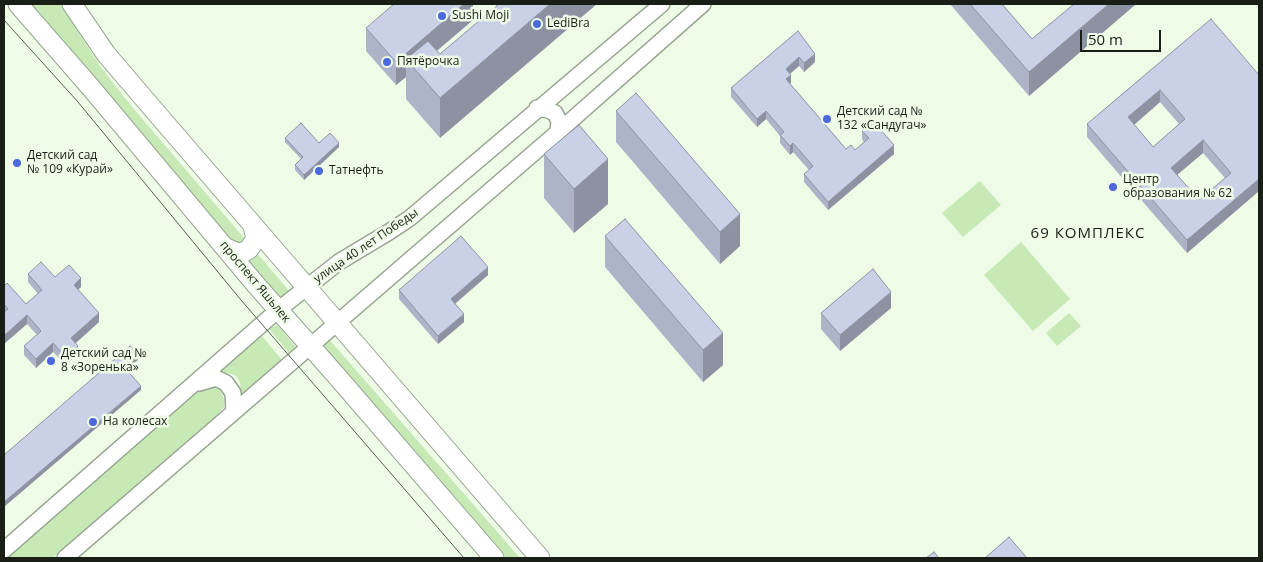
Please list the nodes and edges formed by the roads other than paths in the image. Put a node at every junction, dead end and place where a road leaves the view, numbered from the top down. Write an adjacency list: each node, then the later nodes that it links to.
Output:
1 (18, 4): 8 (main road, проспект Яшьлек)
2 (72, 4): 7 (main road)
3 (662, 4): 5 (street, улица 40 лет Победы)
4 (703, 4): 6 (street)
5 (537, 108): 6 (street); 9 (street, улица 40 лет Победы)
6 (558, 132): 11 (street)
7 (253, 226): 8 (main road); 9 (main road)
8 (226, 248): 10 (main road, проспект Яшьлек)
9 (306, 288): 10 (street, улица 40 лет Победы); 11 (main road)
10 (278, 310): 12 (main road, проспект Яшьлек); 13 (street, улица 40 лет Победы)
11 (337, 323): 12 (street); 18 (main road)
12 (311, 346): 14 (street); 17 (main road, проспект Яшьлек)
13 (192, 386): 14 (street); 15 (street, улица 40 лет Победы)
14 (234, 412): 16 (street)
15 (4, 550)
16 (65, 558)
17 (494, 558)
18 (540, 558)

